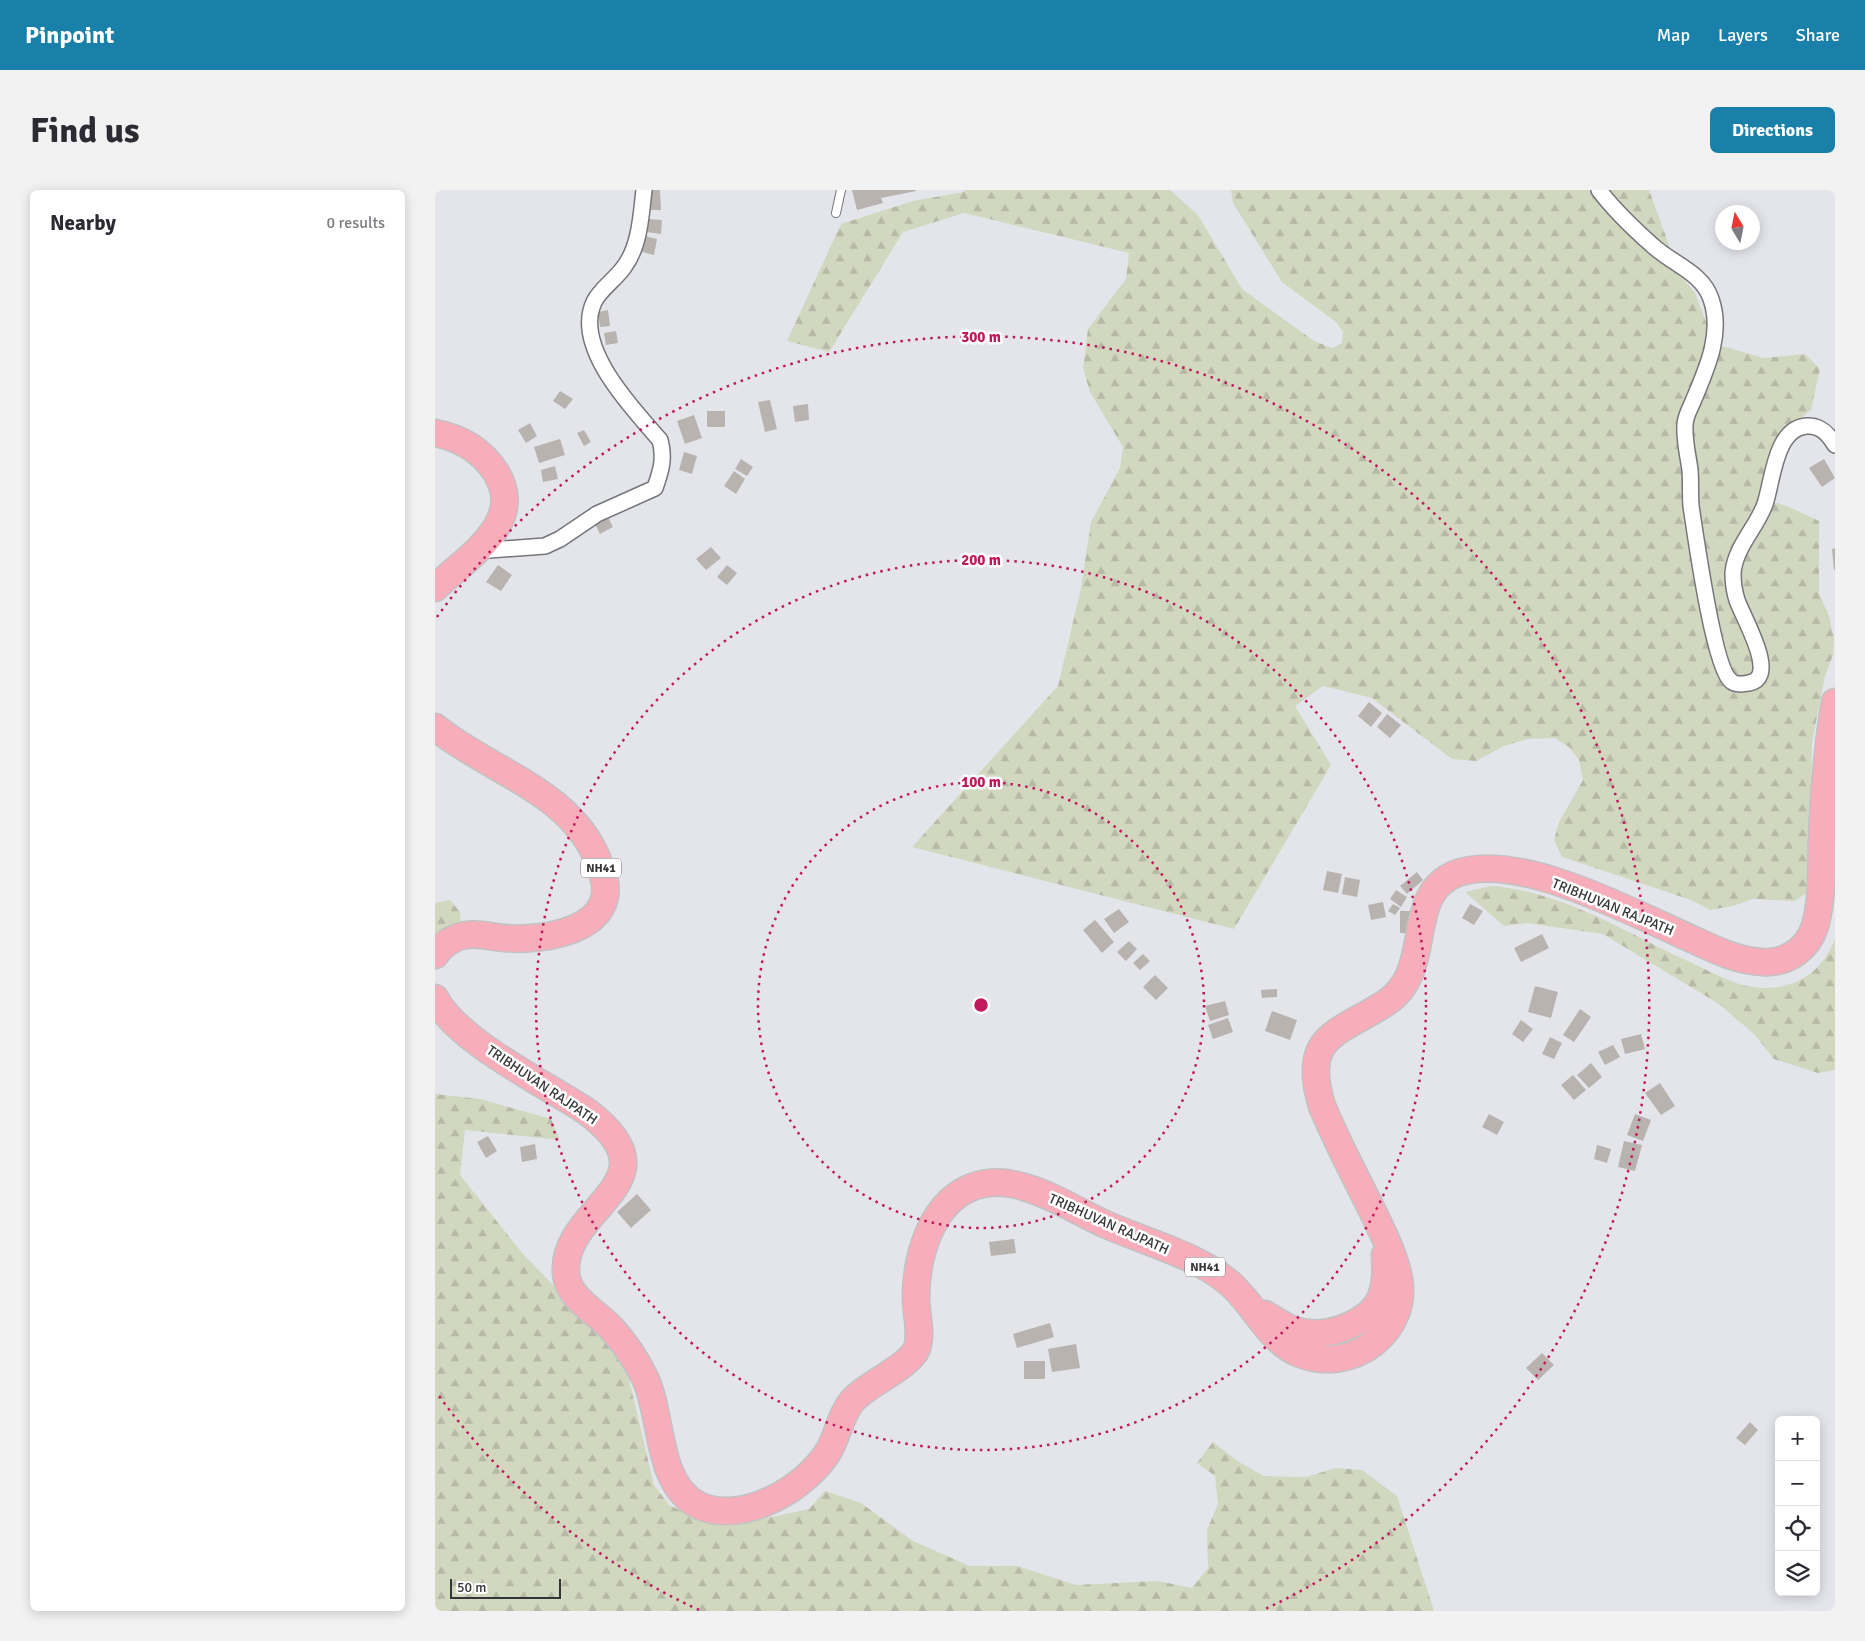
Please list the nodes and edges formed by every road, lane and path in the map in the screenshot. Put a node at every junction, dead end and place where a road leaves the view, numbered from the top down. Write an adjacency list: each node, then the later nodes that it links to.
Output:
1 (644, 190): 7 (street)
2 (841, 190): 4 (lane)
3 (1599, 190): 6 (street)
4 (836, 213)
5 (435, 433): 7 (highway)
6 (1835, 445)
7 (477, 551): 8 (highway)
8 (435, 588)
9 (1835, 702): 12 (highway, TRIBHUVAN RAJPATH / NH41)
10 (435, 727): 11 (highway, NH41)
11 (435, 954)
12 (435, 998)

